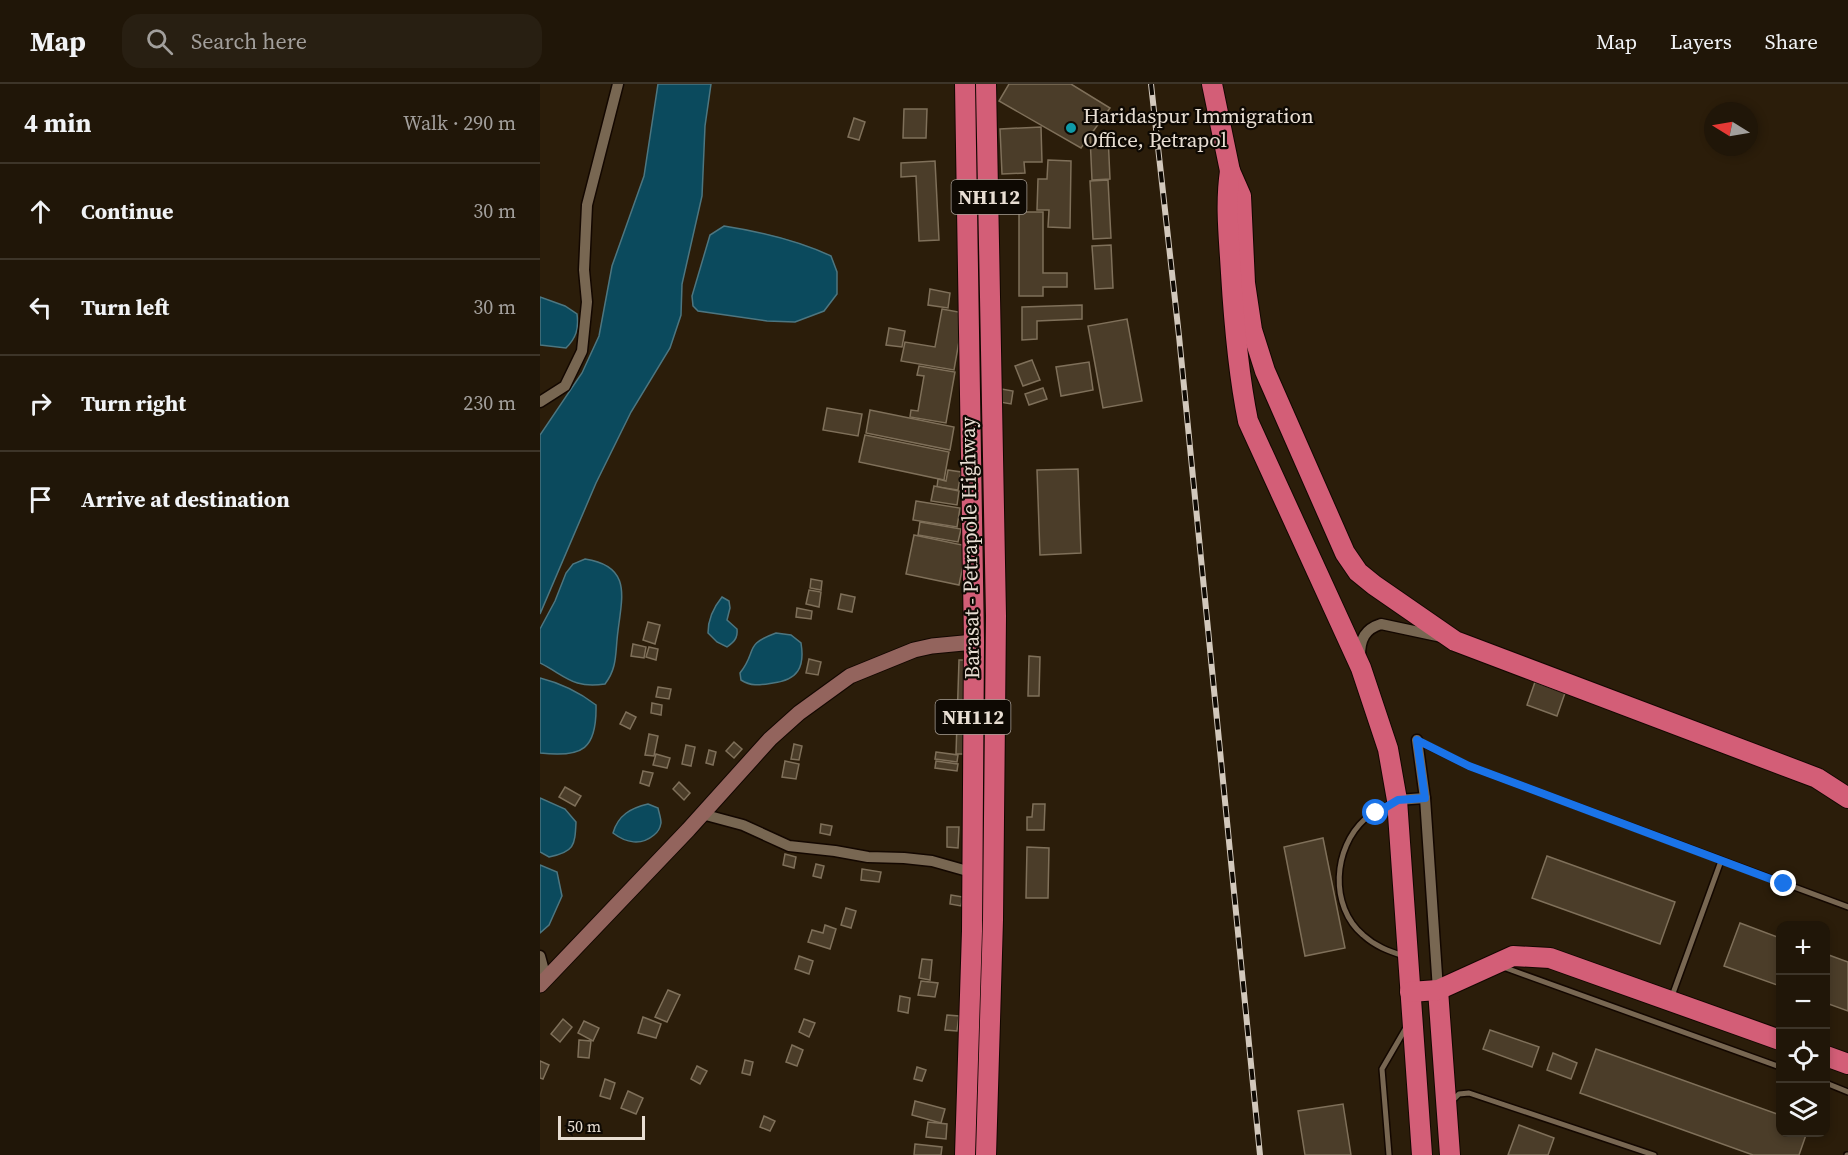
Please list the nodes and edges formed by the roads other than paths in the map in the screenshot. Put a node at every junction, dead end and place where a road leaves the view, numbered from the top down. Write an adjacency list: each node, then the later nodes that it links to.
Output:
1 (618, 84): 6 (street)
2 (965, 84): 8 (highway, Barasat - Petrapole Highway / NH112)
3 (986, 84): 34 (highway, Barasat - Petrapole Highway / NH112)
4 (1212, 84): 5 (highway)
5 (1230, 171): 7 (highway); 9 (highway)
6 (540, 402)
7 (1455, 641): 9 (street); 12 (highway)
8 (974, 642): 14 (street); 16 (highway, Barasat - Petrapole Highway / NH112)
9 (1361, 668): 13 (highway)
10 (1417, 740): 11 (street); 15 (lane)
11 (1425, 798): 13 (street); 22 (street)
12 (1848, 798)
13 (1398, 800): 19 (highway); 19 (lane)
14 (702, 814): 16 (street); 21 (street)
15 (1721, 861): 17 (lane); 24 (lane)
16 (971, 872): 33 (highway, Barasat - Petrapole Highway / NH112)
17 (1848, 907)
18 (540, 956): 21 (street)
19 (1408, 957): 23 (highway)
20 (1495, 964): 22 (highway); 24 (highway); 29 (lane)
21 (543, 982)
22 (1438, 990): 23 (highway); 32 (highway)
23 (1410, 992): 25 (highway)
24 (1670, 1000): 26 (highway)
25 (1412, 1017): 35 (lane); 36 (highway)
26 (1776, 1039)
27 (1830, 1057): 28 (highway)
28 (1848, 1064)
29 (1776, 1066)
30 (1830, 1085): 31 (lane)
31 (1848, 1092)
32 (1447, 1108): 37 (highway); 38 (lane)
33 (965, 1155)
34 (986, 1155)
35 (1389, 1155)
36 (1422, 1155)
37 (1450, 1155)
38 (1654, 1155)

